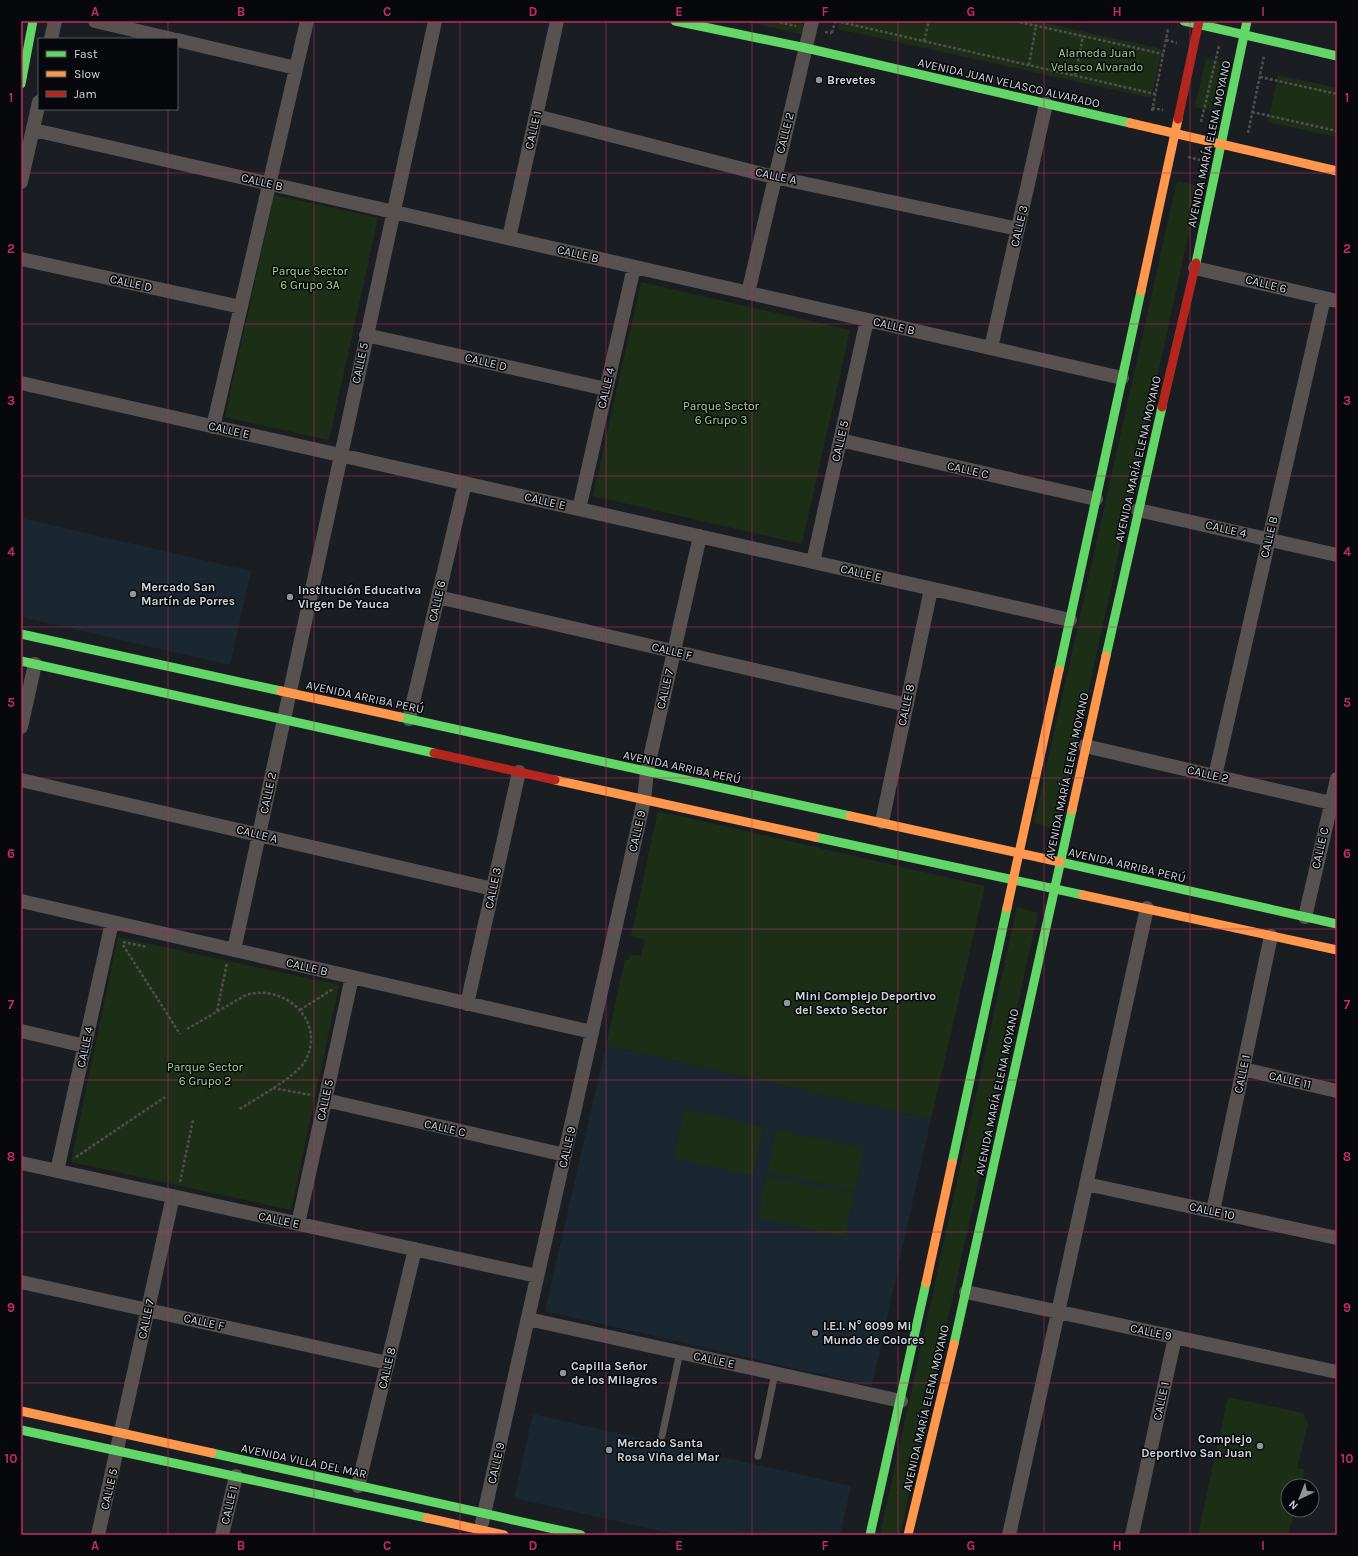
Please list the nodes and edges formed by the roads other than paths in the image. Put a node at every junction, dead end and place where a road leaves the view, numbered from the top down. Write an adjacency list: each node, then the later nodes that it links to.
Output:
1 (33, 21): 19 (street)
2 (55, 21): 13 (street)
3 (95, 21): 14 (street)
4 (307, 21): 18 (street)
5 (435, 21): 30 (street, CALLE 5)
6 (557, 21): 22 (street, CALLE 1)
7 (675, 21): 16 (street, AVENIDA JUAN VELASCO ALVARADO)
8 (812, 21): 16 (street, CALLE 2)
9 (1184, 21): 11 (street)
10 (1247, 21): 12 (street, AVENIDA MARÍA ELENA MOYANO)
11 (1198, 23): 12 (street); 24 (street)
12 (1244, 35): 17 (street); 25 (street, AVENIDA MARÍA ELENA MOYANO)
13 (51, 38)
14 (168, 38)
15 (178, 40): 18 (street)
16 (806, 48): 20 (street, AVENIDA JUAN VELASCO ALVARADO); 27 (street, CALLE 2)
17 (1337, 56)
18 (296, 68): 29 (street)
19 (21, 84)
20 (1046, 104): 24 (street, AVENIDA JUAN VELASCO ALVARADO); 31 (street, CALLE 3)
21 (38, 108): 23 (street)
22 (536, 116): 27 (street, CALLE A); 32 (street, CALLE 1)
23 (34, 130): 28 (street); 29 (street, CALLE B)
24 (1174, 134): 25 (street, AVENIDA JUAN VELASCO ALVARADO); 42 (street)
25 (1221, 145): 26 (street, AVENIDA JUAN VELASCO ALVARADO); 35 (street, AVENIDA MARÍA ELENA MOYANO)
26 (1337, 171)
27 (774, 177): 31 (street, CALLE A); 36 (street, CALLE 2)
28 (21, 182)
29 (269, 183): 30 (street, CALLE B); 38 (street)
30 (393, 212): 32 (street, CALLE B); 40 (street, CALLE 5)
31 (1018, 229): 41 (street, CALLE 3)
32 (509, 238): 34 (street, CALLE B)
33 (21, 259): 38 (street, CALLE D)
34 (634, 267): 36 (street, CALLE B); 44 (street, CALLE 4)
35 (1195, 268): 37 (street, CALLE 6); 51 (street, AVENIDA MARÍA ELENA MOYANO)
36 (748, 293): 39 (street, CALLE B)
37 (1331, 300): 53 (street, CALLE B)
38 (241, 307): 45 (street)
39 (867, 320): 41 (street, CALLE B); 46 (street, CALLE 5)
40 (366, 335): 44 (street, CALLE D); 47 (street, CALLE 5)
41 (991, 348): 42 (street, CALLE B)
42 (1122, 378): 49 (street)
43 (21, 384): 45 (street, CALLE E)
44 (606, 389): 50 (street, CALLE 4)
45 (213, 427): 47 (street, CALLE E)
46 (840, 440): 49 (street, CALLE C); 55 (street, CALLE 5)
47 (340, 455): 48 (street, CALLE E); 63 (street, CALLE 5)
48 (465, 483): 50 (street, CALLE E); 57 (street, CALLE 6)
49 (1096, 499): 58 (street)
50 (579, 509): 52 (street, CALLE E)
51 (1138, 510): 53 (street, CALLE 4); 67 (street, AVENIDA MARÍA ELENA MOYANO)
52 (700, 536): 55 (street, CALLE E); 60 (street, CALLE 7)
53 (1268, 539): 54 (street, CALLE 4); 70 (street, CALLE B)
54 (1337, 555)
55 (813, 562): 56 (street, CALLE E)
56 (931, 588): 58 (street, CALLE E); 64 (street, CALLE 8)
57 (438, 597): 60 (street, CALLE F); 65 (street, CALLE 6)
58 (1070, 620): 77 (street)
59 (21, 634): 63 (street, AVENIDA ARRIBA PERÚ)
60 (674, 651): 64 (street, CALLE F); 68 (street, CALLE 7)
61 (21, 661): 62 (street, AVENIDA ARRIBA PERÚ)
62 (35, 664): 63 (street, AVENIDA ARRIBA PERÚ); 66 (street)
63 (286, 705): 65 (street, AVENIDA ARRIBA PERÚ); 69 (street, AVENIDA ARRIBA PERÚ); 76 (street, CALLE 2)
64 (906, 705): 75 (street, CALLE 8)
65 (409, 719): 68 (street, AVENIDA ARRIBA PERÚ)
66 (21, 727)
67 (1085, 746): 70 (street, CALLE 2); 78 (street, AVENIDA MARÍA ELENA MOYANO)
68 (647, 771): 73 (street, CALLE 9); 75 (street, AVENIDA ARRIBA PERÚ)
69 (519, 772): 73 (street, AVENIDA ARRIBA PERÚ); 81 (street, CALLE 3)
70 (1215, 776): 74 (street, CALLE 2)
71 (1337, 779): 74 (street, CALLE C)
72 (21, 780): 76 (street, CALLE A)
73 (644, 800): 79 (street, AVENIDA ARRIBA PERÚ); 93 (street, CALLE 9)
74 (1331, 802): 84 (street, CALLE C)
75 (882, 822): 77 (street, AVENIDA ARRIBA PERÚ)
76 (259, 834): 81 (street, CALLE A); 88 (street, CALLE 2)
77 (1019, 852): 78 (street, AVENIDA ARRIBA PERÚ); 79 (street)
78 (1060, 863): 80 (street, AVENIDA MARÍA ELENA MOYANO); 84 (street, AVENIDA ARRIBA PERÚ)
79 (1014, 880): 80 (street, AVENIDA ARRIBA PERÚ); 118 (street)
80 (1053, 888): 83 (street, AVENIDA ARRIBA PERÚ); 109 (street, AVENIDA MARÍA ELENA MOYANO)
81 (493, 889): 91 (street, CALLE 3)
82 (21, 901): 85 (street, CALLE B)
83 (1147, 908): 87 (street, AVENIDA ARRIBA PERÚ); 101 (street)
84 (1304, 917): 86 (street, AVENIDA ARRIBA PERÚ)
85 (112, 922): 88 (street, CALLE B); 94 (street, CALLE 4)
86 (1337, 924)
87 (1271, 936): 89 (street, AVENIDA ARRIBA PERÚ); 95 (street, CALLE 1)
88 (232, 950): 90 (street, CALLE B)
89 (1337, 950)
90 (352, 977): 91 (street, CALLE B); 97 (street, CALLE 5)
91 (467, 1004): 93 (street, CALLE B)
92 (21, 1031): 94 (street)
93 (592, 1032): 98 (street, CALLE 9)
94 (85, 1046): 100 (street, CALLE 4)
95 (1243, 1069): 96 (street, CALLE 11); 103 (street, CALLE 1)
96 (1337, 1091)
97 (319, 1098): 98 (street, CALLE C); 104 (street, CALLE 5)
98 (565, 1155): 107 (street, CALLE 9)
99 (21, 1163): 100 (street, CALLE E)
100 (57, 1171): 102 (street, CALLE E)
101 (1086, 1184): 103 (street, CALLE 10); 111 (street)
102 (173, 1196): 104 (street, CALLE E); 110 (street, CALLE 7)
103 (1213, 1211): 105 (street, CALLE 10)
104 (298, 1224): 106 (street, CALLE E)
105 (1337, 1238)
106 (415, 1249): 107 (street, CALLE E); 115 (street, CALLE 8)
107 (538, 1276): 112 (street, CALLE 9)
108 (21, 1282): 110 (street, CALLE F)
109 (966, 1292): 111 (street, CALLE 9); 132 (street, AVENIDA MARÍA ELENA MOYANO)
110 (148, 1310): 115 (street, CALLE F); 122 (street, CALLE 7)
111 (1058, 1311): 113 (street, CALLE 9); 133 (street)
112 (528, 1319): 114 (street, CALLE E); 126 (street, CALLE 9)
113 (1175, 1337): 116 (street, CALLE 9); 134 (street, CALLE 1)
114 (680, 1352): 117 (street, CALLE E); 121 (lane)
115 (388, 1363): 125 (street, CALLE 8)
116 (1337, 1372)
117 (775, 1373): 118 (street, CALLE E); 123 (lane)
118 (901, 1401): 131 (street)
119 (21, 1411): 122 (street, AVENIDA VILLA DEL MAR)
120 (21, 1430): 122 (street, AVENIDA VILLA DEL MAR)
121 (662, 1436)
122 (119, 1442): 124 (street, AVENIDA VILLA DEL MAR); 125 (street, AVENIDA VILLA DEL MAR); 127 (street, CALLE 5)
123 (758, 1456)
124 (236, 1476): 126 (street, AVENIDA VILLA DEL MAR); 128 (street, CALLE 1)
125 (358, 1486): 126 (street, AVENIDA VILLA DEL MAR)
126 (482, 1525): 129 (street, AVENIDA VILLA DEL MAR); 130 (street, AVENIDA VILLA DEL MAR)
127 (98, 1535)
128 (222, 1535)
129 (504, 1535)
130 (581, 1535)
131 (870, 1535)
132 (908, 1535)
133 (1009, 1535)
134 (1132, 1535)

